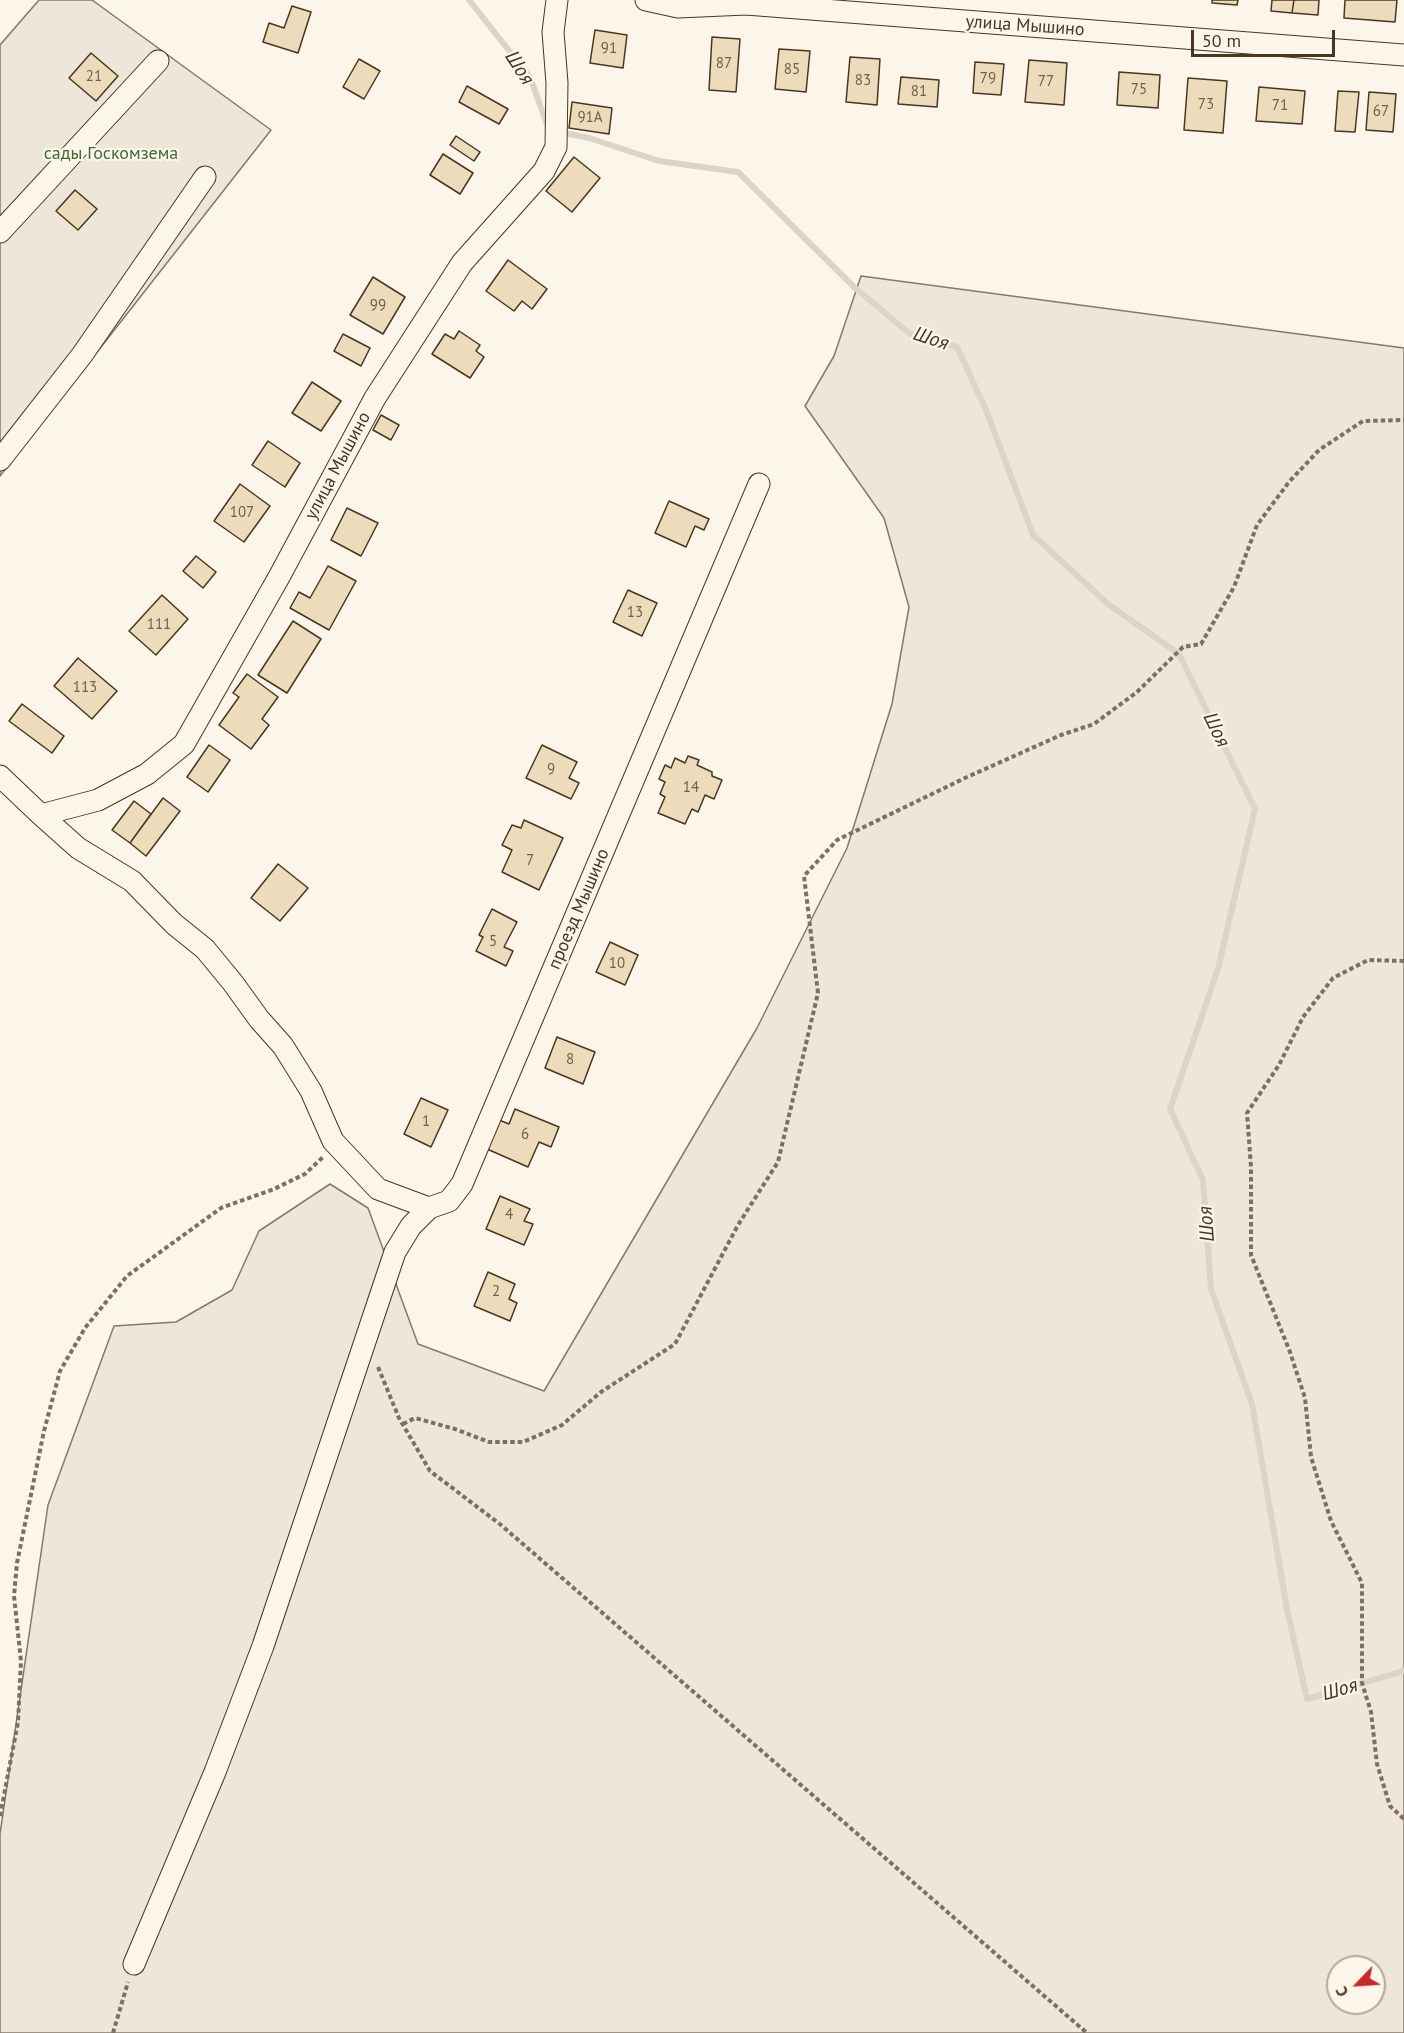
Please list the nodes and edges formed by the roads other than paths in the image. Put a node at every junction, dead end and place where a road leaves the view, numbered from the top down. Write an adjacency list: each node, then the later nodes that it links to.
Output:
1 (557, 0): 11 (street, улица Мышино)
2 (646, 0): 3 (street, улица Мышино)
3 (746, 2): 4 (street, улица Мышино)
4 (1404, 55)
5 (158, 61): 7 (street)
6 (205, 177): 8 (street)
7 (0, 232)
8 (0, 460)
9 (759, 484): 12 (street, проезд Мышино)
10 (0, 776): 11 (street)
11 (41, 815): 12 (street)
12 (429, 1208): 13 (street, проезд Мышино)
13 (134, 1964)

